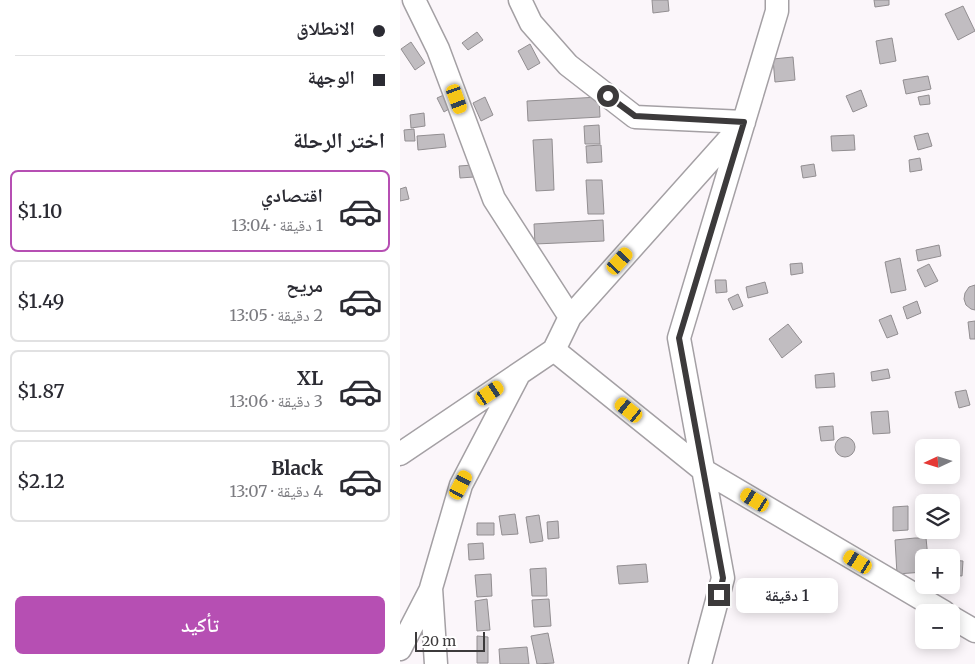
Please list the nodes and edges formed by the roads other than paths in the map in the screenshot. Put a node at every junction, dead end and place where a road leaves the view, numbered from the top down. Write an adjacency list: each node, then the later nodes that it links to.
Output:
1 (414, 0): 5 (street)
2 (520, 0): 4 (street)
3 (777, 0): 4 (street)
4 (744, 122): 5 (street); 9 (street)
5 (570, 317): 6 (street)
6 (554, 350): 7 (street); 9 (street)
7 (520, 372): 8 (street); 10 (street)
8 (400, 454)
9 (703, 470): 11 (street); 16 (street)
10 (432, 588): 14 (street); 15 (street)
11 (930, 604)
12 (960, 622): 13 (street)
13 (975, 631)
14 (400, 650)
15 (436, 664)
16 (700, 664)

